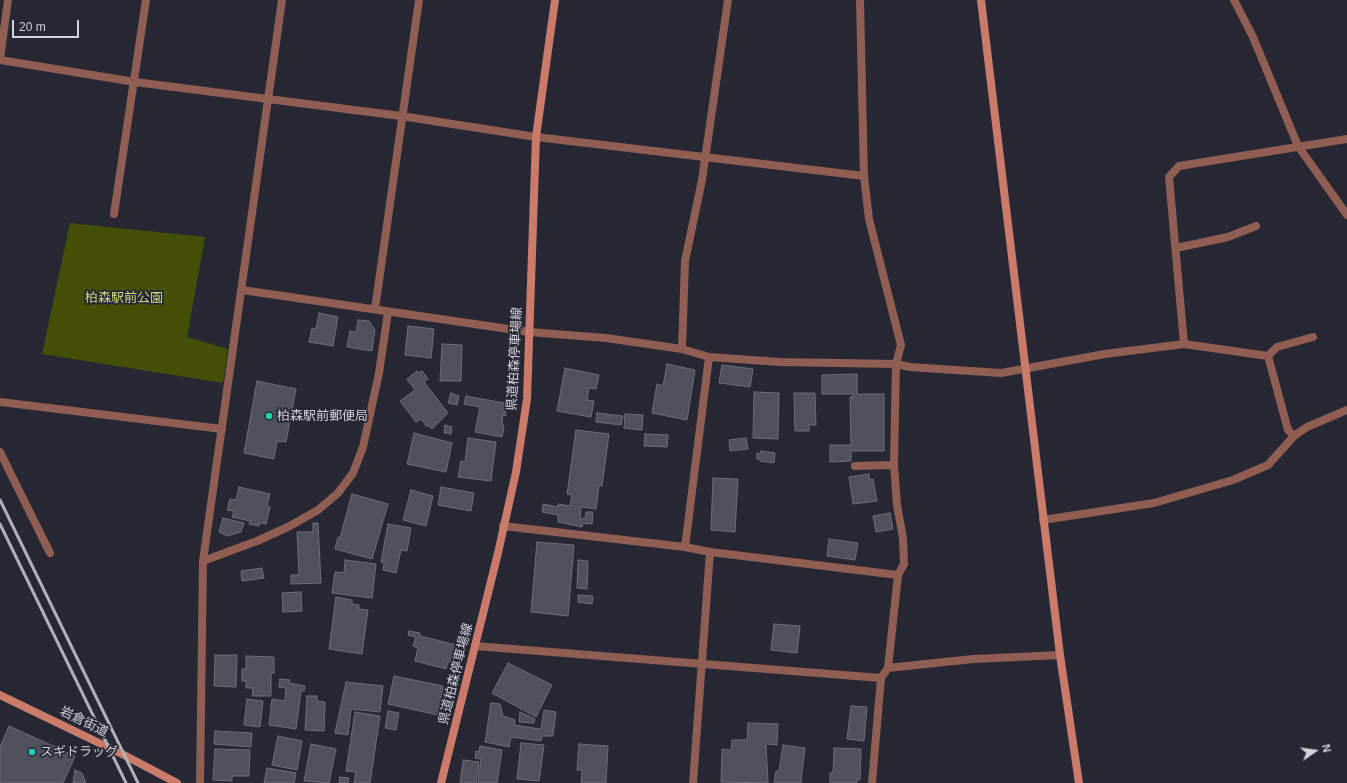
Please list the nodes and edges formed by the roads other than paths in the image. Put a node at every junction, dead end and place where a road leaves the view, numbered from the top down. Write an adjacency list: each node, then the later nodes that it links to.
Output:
1 (8, 0): 10 (street)
2 (146, 0): 11 (street)
3 (282, 0): 12 (street)
4 (418, 0): 13 (street)
5 (555, 0): 14 (street, 県道柏森停車場線)
6 (728, 0): 17 (street)
7 (860, 0): 18 (street)
8 (981, 0): 33 (street)
9 (1234, 0): 16 (street)
10 (0, 59): 11 (street)
11 (135, 82): 12 (street); 19 (street)
12 (268, 99): 13 (street); 23 (street)
13 (401, 116): 14 (street); 24 (street)
14 (536, 137): 17 (street); 26 (street, 県道柏森停車場線)
15 (1347, 138): 16 (street)
16 (1298, 146): 20 (street); 22 (street)
17 (706, 158): 18 (street); 29 (street)
18 (864, 176): 32 (street)
19 (114, 214)
20 (1347, 215)
21 (1256, 226): 22 (street)
22 (1176, 248): 28 (street)
23 (242, 290): 24 (street); 36 (street)
24 (375, 309): 25 (street)
25 (388, 312): 26 (street); 46 (street)
26 (529, 332): 29 (street); 42 (street, 県道柏森停車場線)
27 (1313, 337): 31 (street)
28 (1184, 344): 31 (street); 33 (street)
29 (682, 349): 30 (street)
30 (709, 356): 32 (street); 43 (street)
31 (1268, 356): 37 (street)
32 (896, 364): 33 (street); 39 (street)
33 (1024, 368): 41 (street)
34 (0, 402): 36 (street)
35 (1347, 410): 37 (street)
36 (222, 430): 46 (street)
37 (1294, 436): 41 (street)
38 (0, 452): 45 (street)
39 (894, 465): 40 (street); 47 (street)
40 (855, 466)
41 (1043, 520): 49 (street)
42 (503, 526): 43 (street); 48 (street, 県道柏森停車場線)
43 (685, 546): 44 (street)
44 (710, 552): 47 (street); 50 (street)
45 (50, 553)
46 (203, 561): 55 (street)
47 (898, 575): 51 (street)
48 (475, 646): 50 (street); 56 (street, 県道柏森停車場線)
49 (1060, 655): 51 (street); 59 (street)
50 (703, 664): 52 (street); 57 (street)
51 (888, 668): 52 (street)
52 (881, 678): 58 (street)
53 (0, 695): 54 (street, 岩倉街道)
54 (177, 783)
55 (200, 783)
56 (441, 783)
57 (693, 783)
58 (872, 783)
59 (1079, 783)

